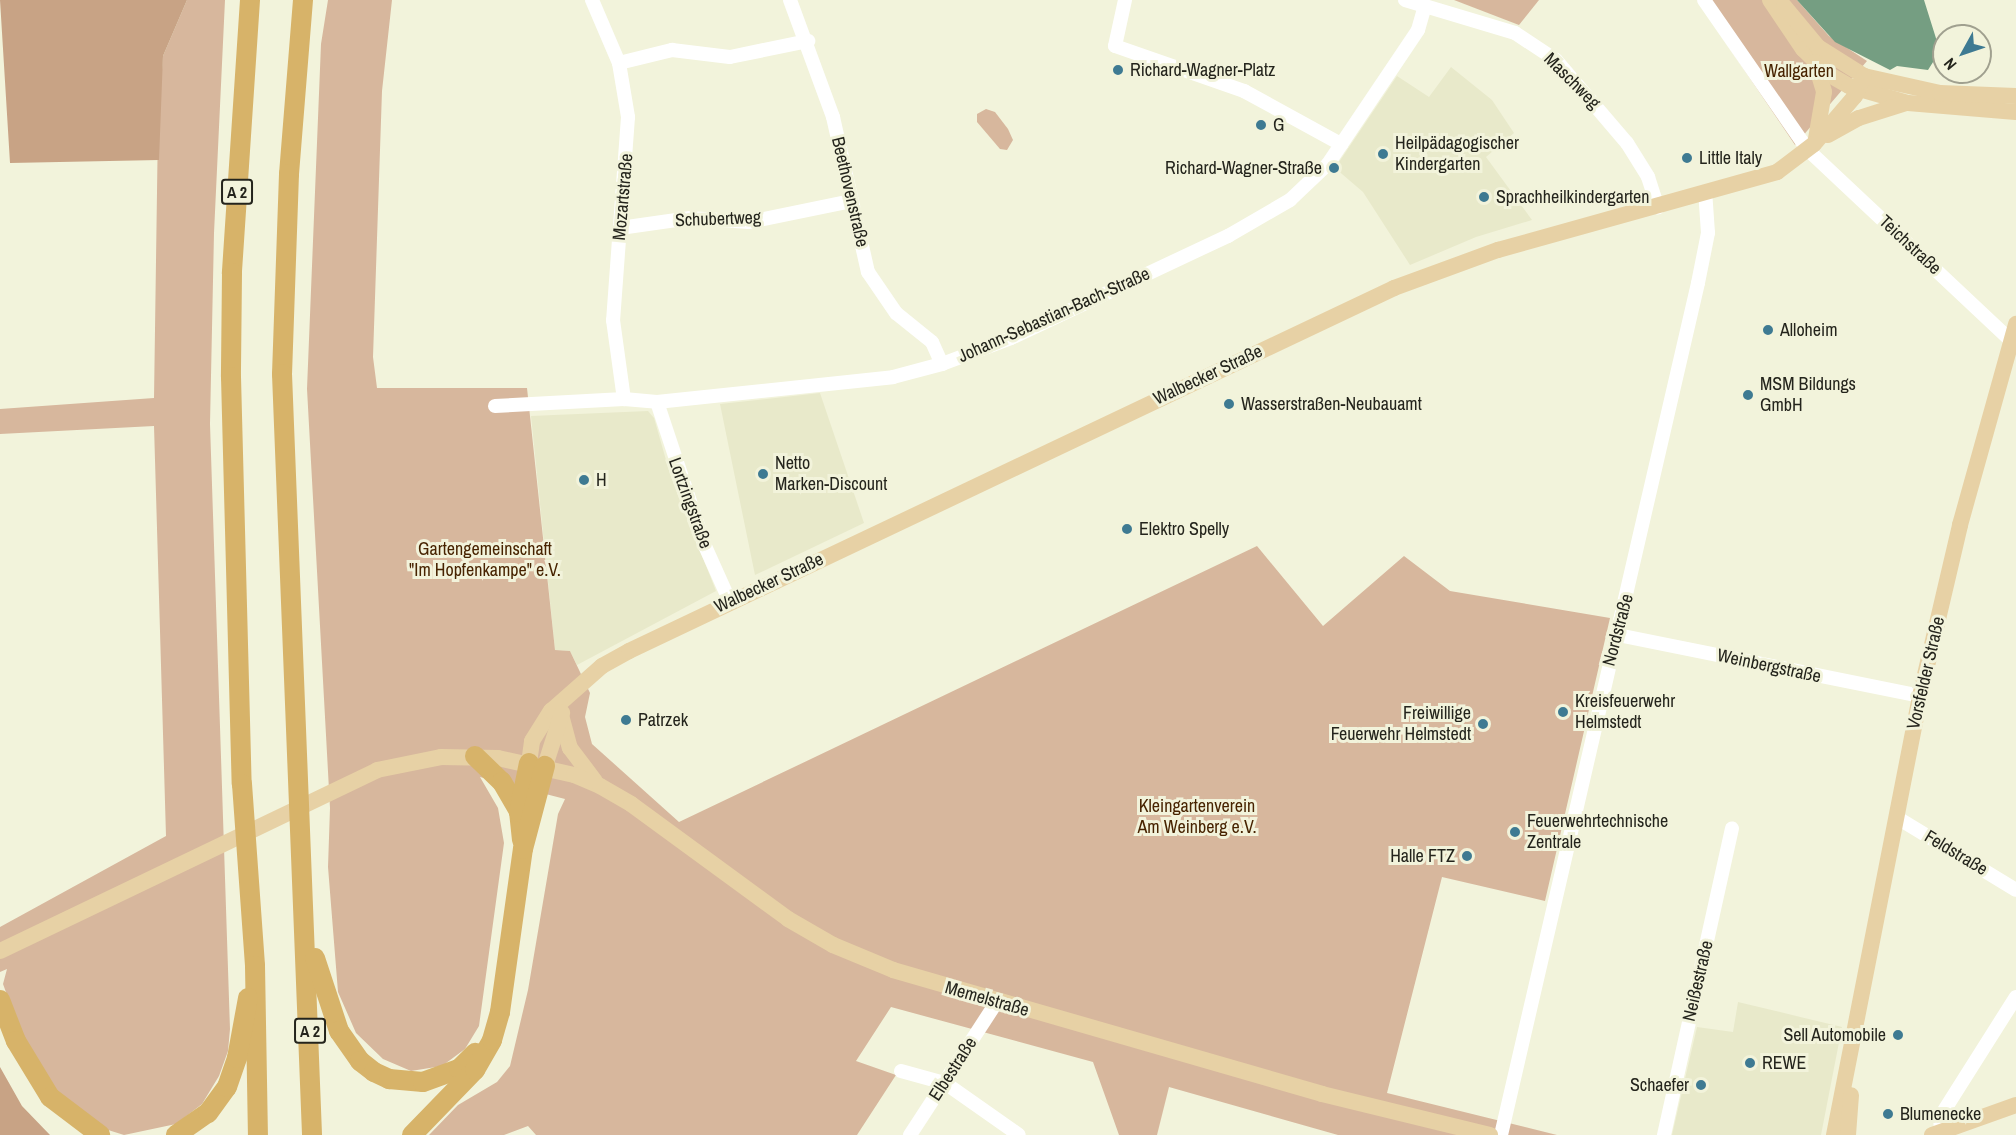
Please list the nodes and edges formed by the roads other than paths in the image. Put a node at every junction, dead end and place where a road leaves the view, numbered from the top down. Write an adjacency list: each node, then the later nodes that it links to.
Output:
1 (592, 0): 13 (street, Mozartstraße)
2 (790, 0): 11 (street, Beethovenstraße)
3 (1125, 0): 18 (street)
4 (1405, 0): 10 (street, Maschweg)
5 (1704, 0): 19 (street, Teichstraße)
6 (1770, 0): 12 (main road)
7 (1781, 0): 14 (main road)
8 (250, 3): 43 (highway, A 2)
9 (303, 4): 41 (highway, A 2)
10 (1425, 6): 18 (street, Johann-Sebastian-Bach-Straße); 22 (street, Maschweg)
11 (807, 41): 13 (street); 21 (street, Beethovenstraße)
12 (1814, 61): 14 (main road); 19 (main road)
13 (619, 63): 23 (street, Mozartstraße)
14 (1862, 83): 15 (main road); 16 (main road); 19 (main road, Walbecker Straße)
15 (2016, 96)
16 (1908, 103): 17 (main road); 19 (main road)
17 (2016, 112)
18 (1341, 144): 25 (street, Johann-Sebastian-Bach-Straße)
19 (1811, 147): 20 (main road, Walbecker Straße); 24 (street, Teichstraße)
20 (1705, 194): 22 (main road, Walbecker Straße); 30 (street, Nordstraße)
21 (851, 201): 23 (street, Schubertweg); 25 (street, Beethovenstraße)
22 (1658, 207): 29 (main road, Walbecker Straße)
23 (621, 228): 26 (street, Mozartstraße)
24 (2015, 336): 31 (main road, Vorsfelder Straße)
25 (942, 364): 27 (street, Johann-Sebastian-Bach-Straße)
26 (624, 399): 27 (street, Johann-Sebastian-Bach-Straße); 28 (street, Johann-Sebastian-Bach-Straße)
27 (657, 402): 29 (street, Lortzingstraße)
28 (495, 406)
29 (730, 602): 32 (main road, Walbecker Straße)
30 (1618, 635): 31 (street, Weinbergstraße); 65 (street, Nordstraße)
31 (1920, 696): 37 (main road, Vorsfelder Straße)
32 (563, 708): 34 (main road, Walbecker Straße); 35 (main road)
33 (475, 756): 34 (main road, Memelstraße); 36 (highway); 42 (main road, Memelstraße)
34 (537, 764): 35 (main road, Memelstraße); 36 (highway); 39 (highway)
35 (600, 786): 46 (main road, Memelstraße)
36 (519, 812): 39 (highway)
37 (1896, 817): 40 (street, Feldstraße); 48 (main road, Vorsfelder Straße)
38 (1732, 828): 66 (street, Neißestraße)
39 (523, 849): 47 (highway)
40 (2014, 885)
41 (306, 926): 47 (highway); 60 (highway, A 2)
42 (0, 951)
43 (255, 966): 58 (highway); 59 (highway, A 2)
44 (2016, 997): 55 (street)
45 (0, 1000): 57 (highway)
46 (996, 1003): 51 (street, Elbestraße); 54 (main road, Memelstraße)
47 (500, 1012): 61 (highway)
48 (1857, 1026): 53 (main road, Vorsfelder Straße); 67 (main road, Vorsfelder Straße)
49 (0, 1034): 56 (highway)
50 (901, 1071): 51 (street)
51 (945, 1083): 62 (street, Elbestraße); 63 (street)
52 (2016, 1105): 55 (main road)
53 (1849, 1109): 68 (main road, Vorsfelder Straße); 69 (main road)
54 (1453, 1132): 64 (main road, Memelstraße)
55 (1934, 1134)
56 (82, 1135)
57 (100, 1135)
58 (176, 1135)
59 (258, 1135)
60 (312, 1135)
61 (412, 1135)
62 (910, 1135)
63 (1019, 1135)
64 (1490, 1135)
65 (1501, 1135)
66 (1664, 1135)
67 (1834, 1135)
68 (1848, 1135)
69 (1863, 1135)

